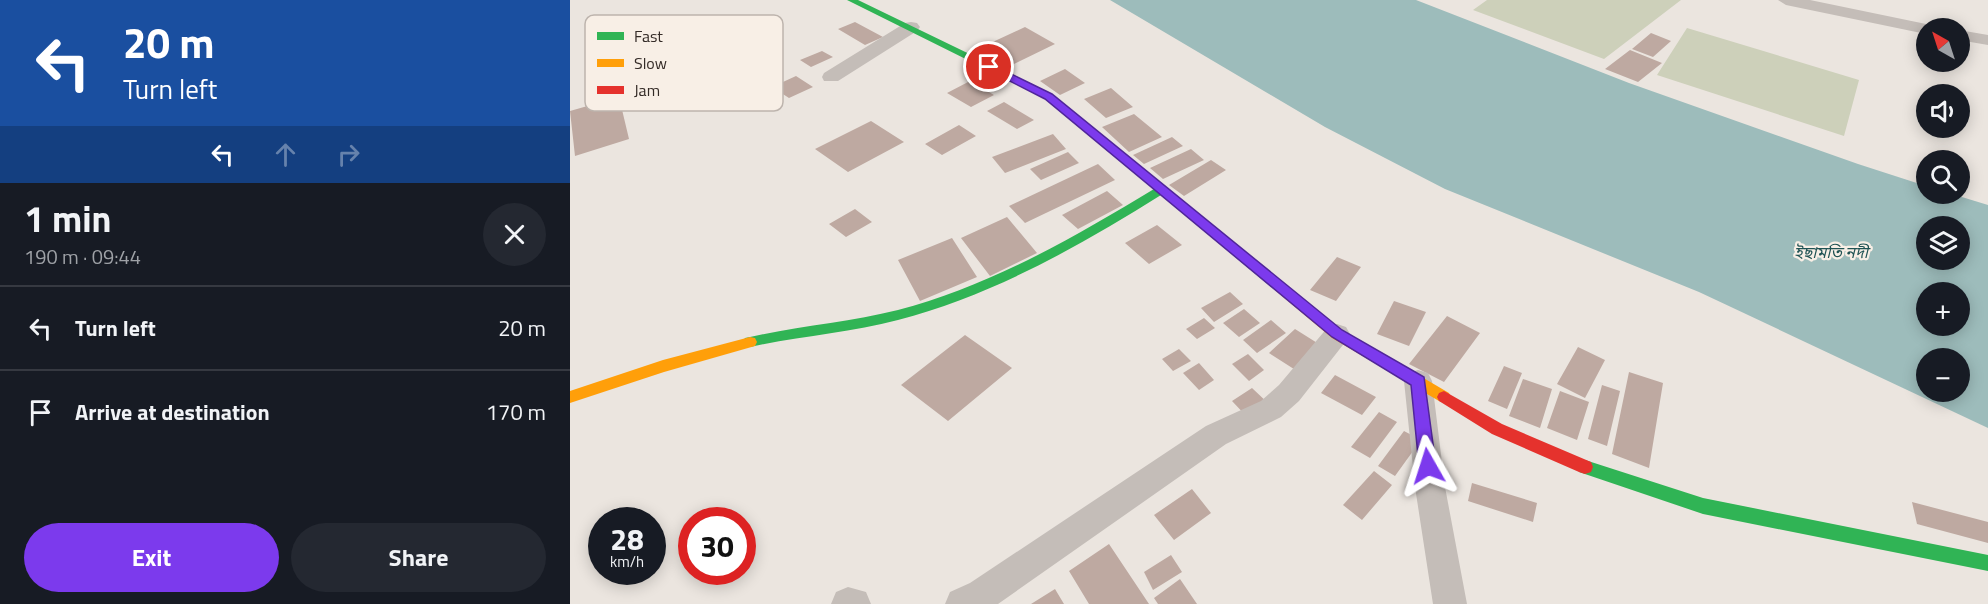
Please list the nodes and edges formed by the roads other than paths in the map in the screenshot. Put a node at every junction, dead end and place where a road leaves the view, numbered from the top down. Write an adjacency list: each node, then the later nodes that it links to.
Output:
1 (851, 0): 3 (main road)
2 (1786, 0): 4 (street)
3 (911, 27): 7 (street); 8 (main road)
4 (1916, 27)
5 (1970, 37): 6 (street)
6 (1988, 40)
7 (831, 77)
8 (1161, 190): 9 (main road); 11 (main road)
9 (1337, 334): 10 (main road); 15 (street)
10 (1419, 381): 12 (main road); 16 (street)
11 (570, 397)
12 (1988, 563)
13 (848, 604): 14 (street)
14 (854, 604)
15 (962, 604)
16 (1450, 604)

